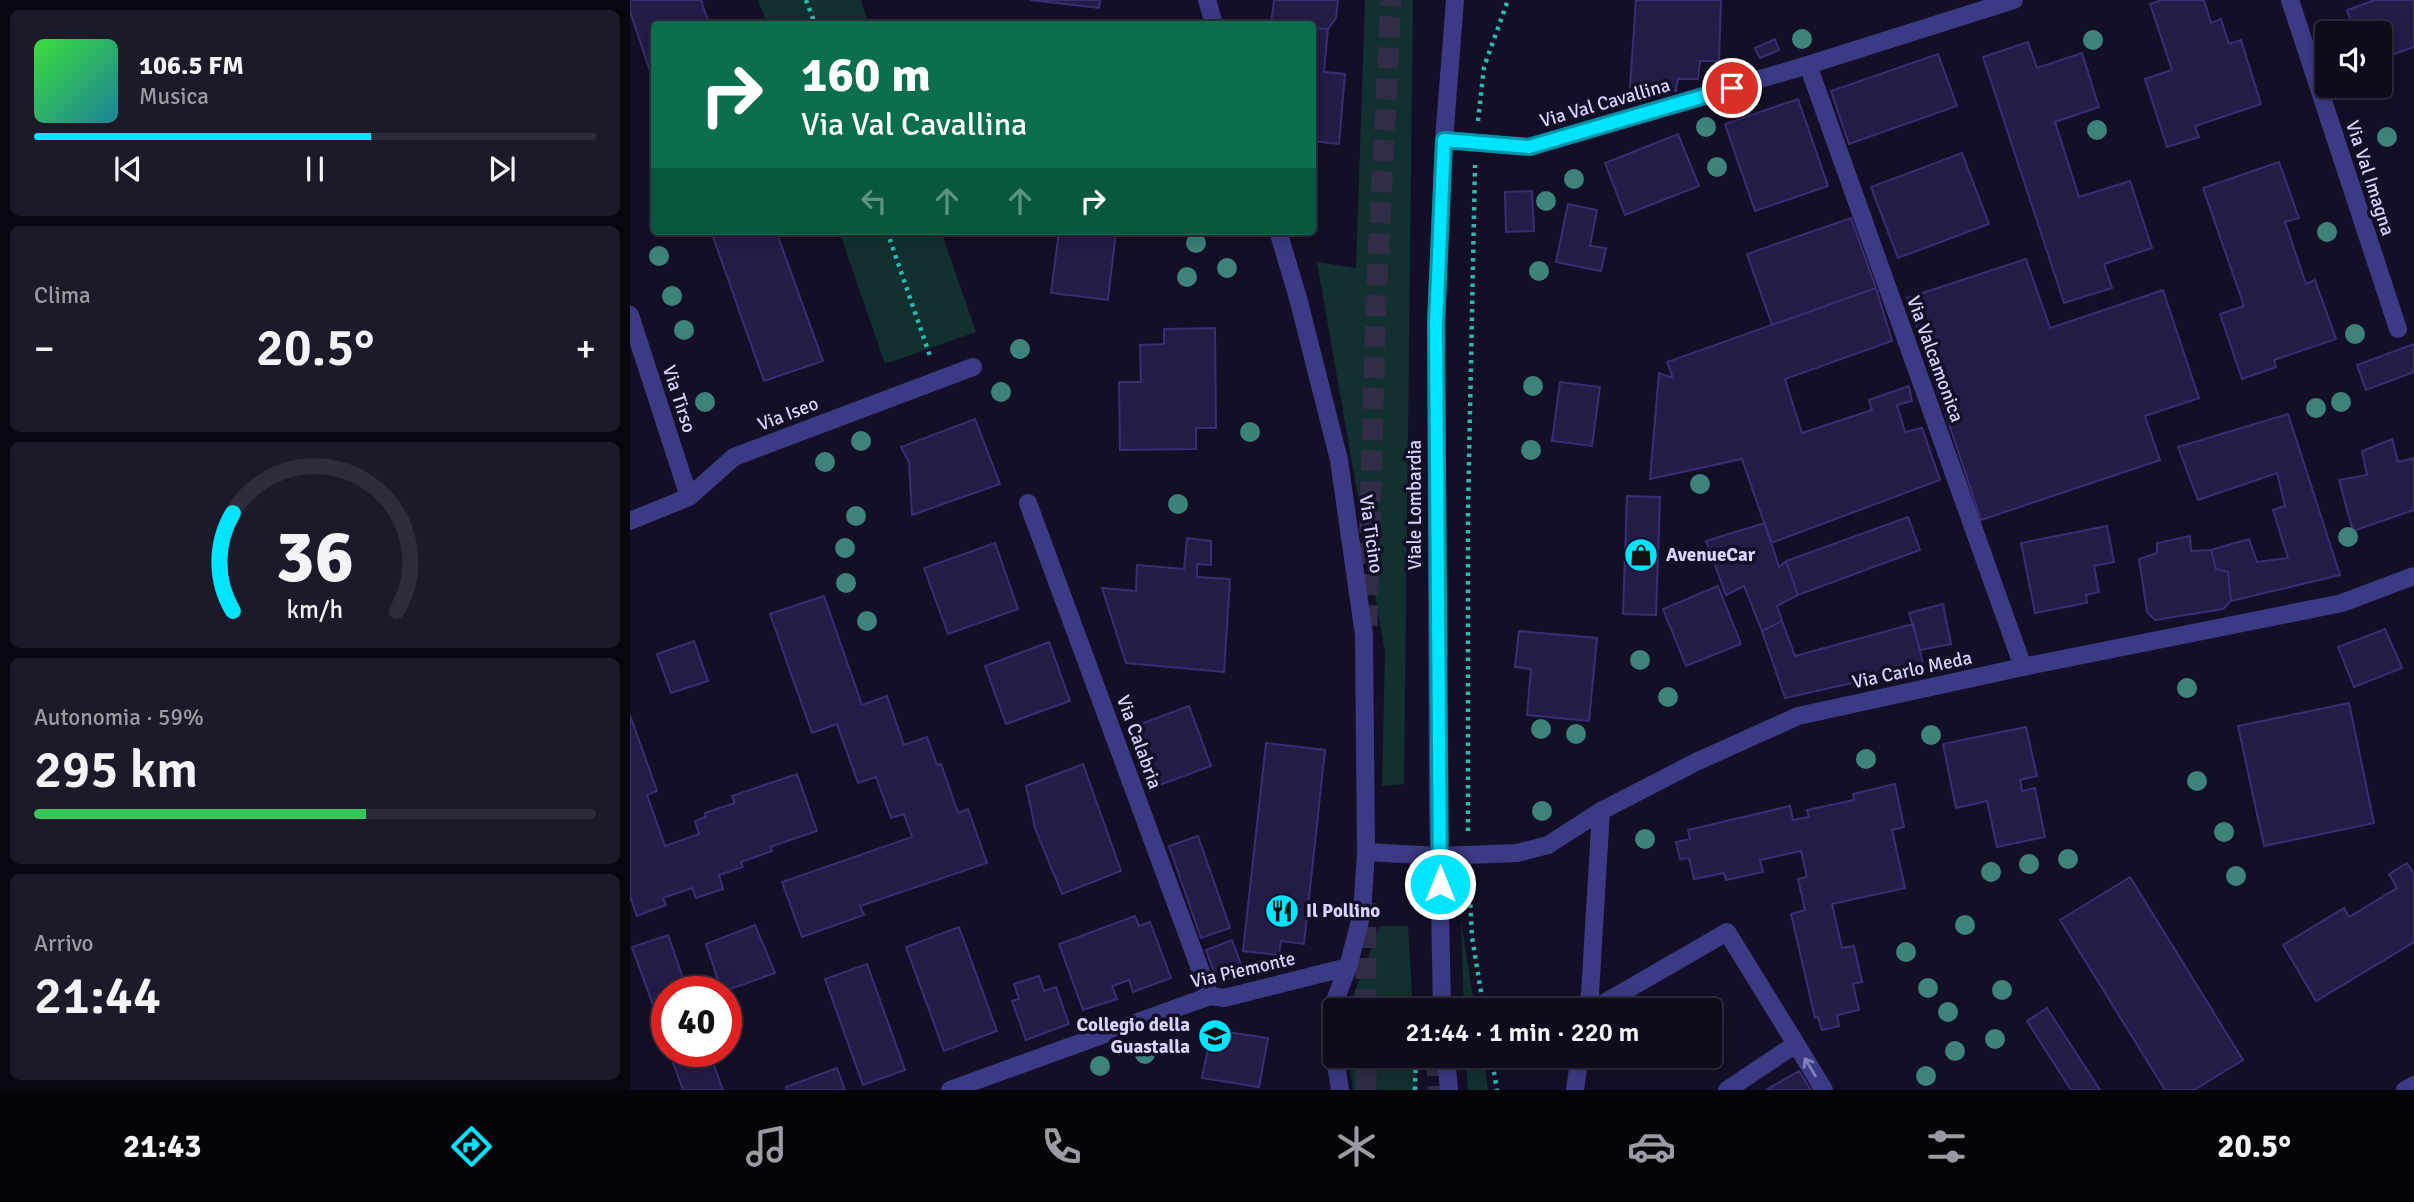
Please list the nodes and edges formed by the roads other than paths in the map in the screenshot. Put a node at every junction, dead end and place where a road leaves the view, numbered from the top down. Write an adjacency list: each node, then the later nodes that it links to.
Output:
1 (1207, 0): 5 (street)
2 (1455, 0): 7 (street, Viale Lombardia)
3 (2014, 0): 6 (street, Via Val Cavallina)
4 (2290, 0): 10 (street, Via Val Imagna)
5 (1213, 21)
6 (1808, 65): 7 (street, Via Val Cavallina); 16 (street, Via Valcamonica)
7 (1444, 140): 19 (street, Viale Lombardia)
8 (1279, 235): 18 (street, Via Ticino)
9 (630, 315): 12 (street, Via Tirso)
10 (2398, 329)
11 (973, 367): 12 (street, Via Iseo)
12 (689, 497): 14 (street, Via Iseo)
13 (1028, 503): 21 (street, Via Calabria)
14 (630, 521)
15 (2414, 576): 16 (street, Via Carlo Meda)
16 (2023, 667): 17 (street, Via Carlo Meda)
17 (1601, 811): 19 (street, Via Carlo Meda); 23 (street)
18 (1366, 852): 19 (street, Via Carlo Meda); 20 (street, Via Ticino)
19 (1440, 856): 22 (street, Viale Lombardia)
20 (1348, 967): 21 (street, Via Piemonte); 30 (street, Via Ticino)
21 (1210, 996): 29 (street, Via Piemonte)
22 (1442, 998)
23 (1589, 998)
24 (1613, 998): 25 (street)
25 (1796, 1044): 33 (street); 34 (street, one-way to 25)
26 (1447, 1068): 31 (street)
27 (1578, 1068): 32 (street)
28 (2414, 1085): 35 (street)
29 (950, 1090)
30 (1340, 1090)
31 (1449, 1090)
32 (1575, 1090)
33 (1727, 1090)
34 (1824, 1090)
35 (2405, 1090)

